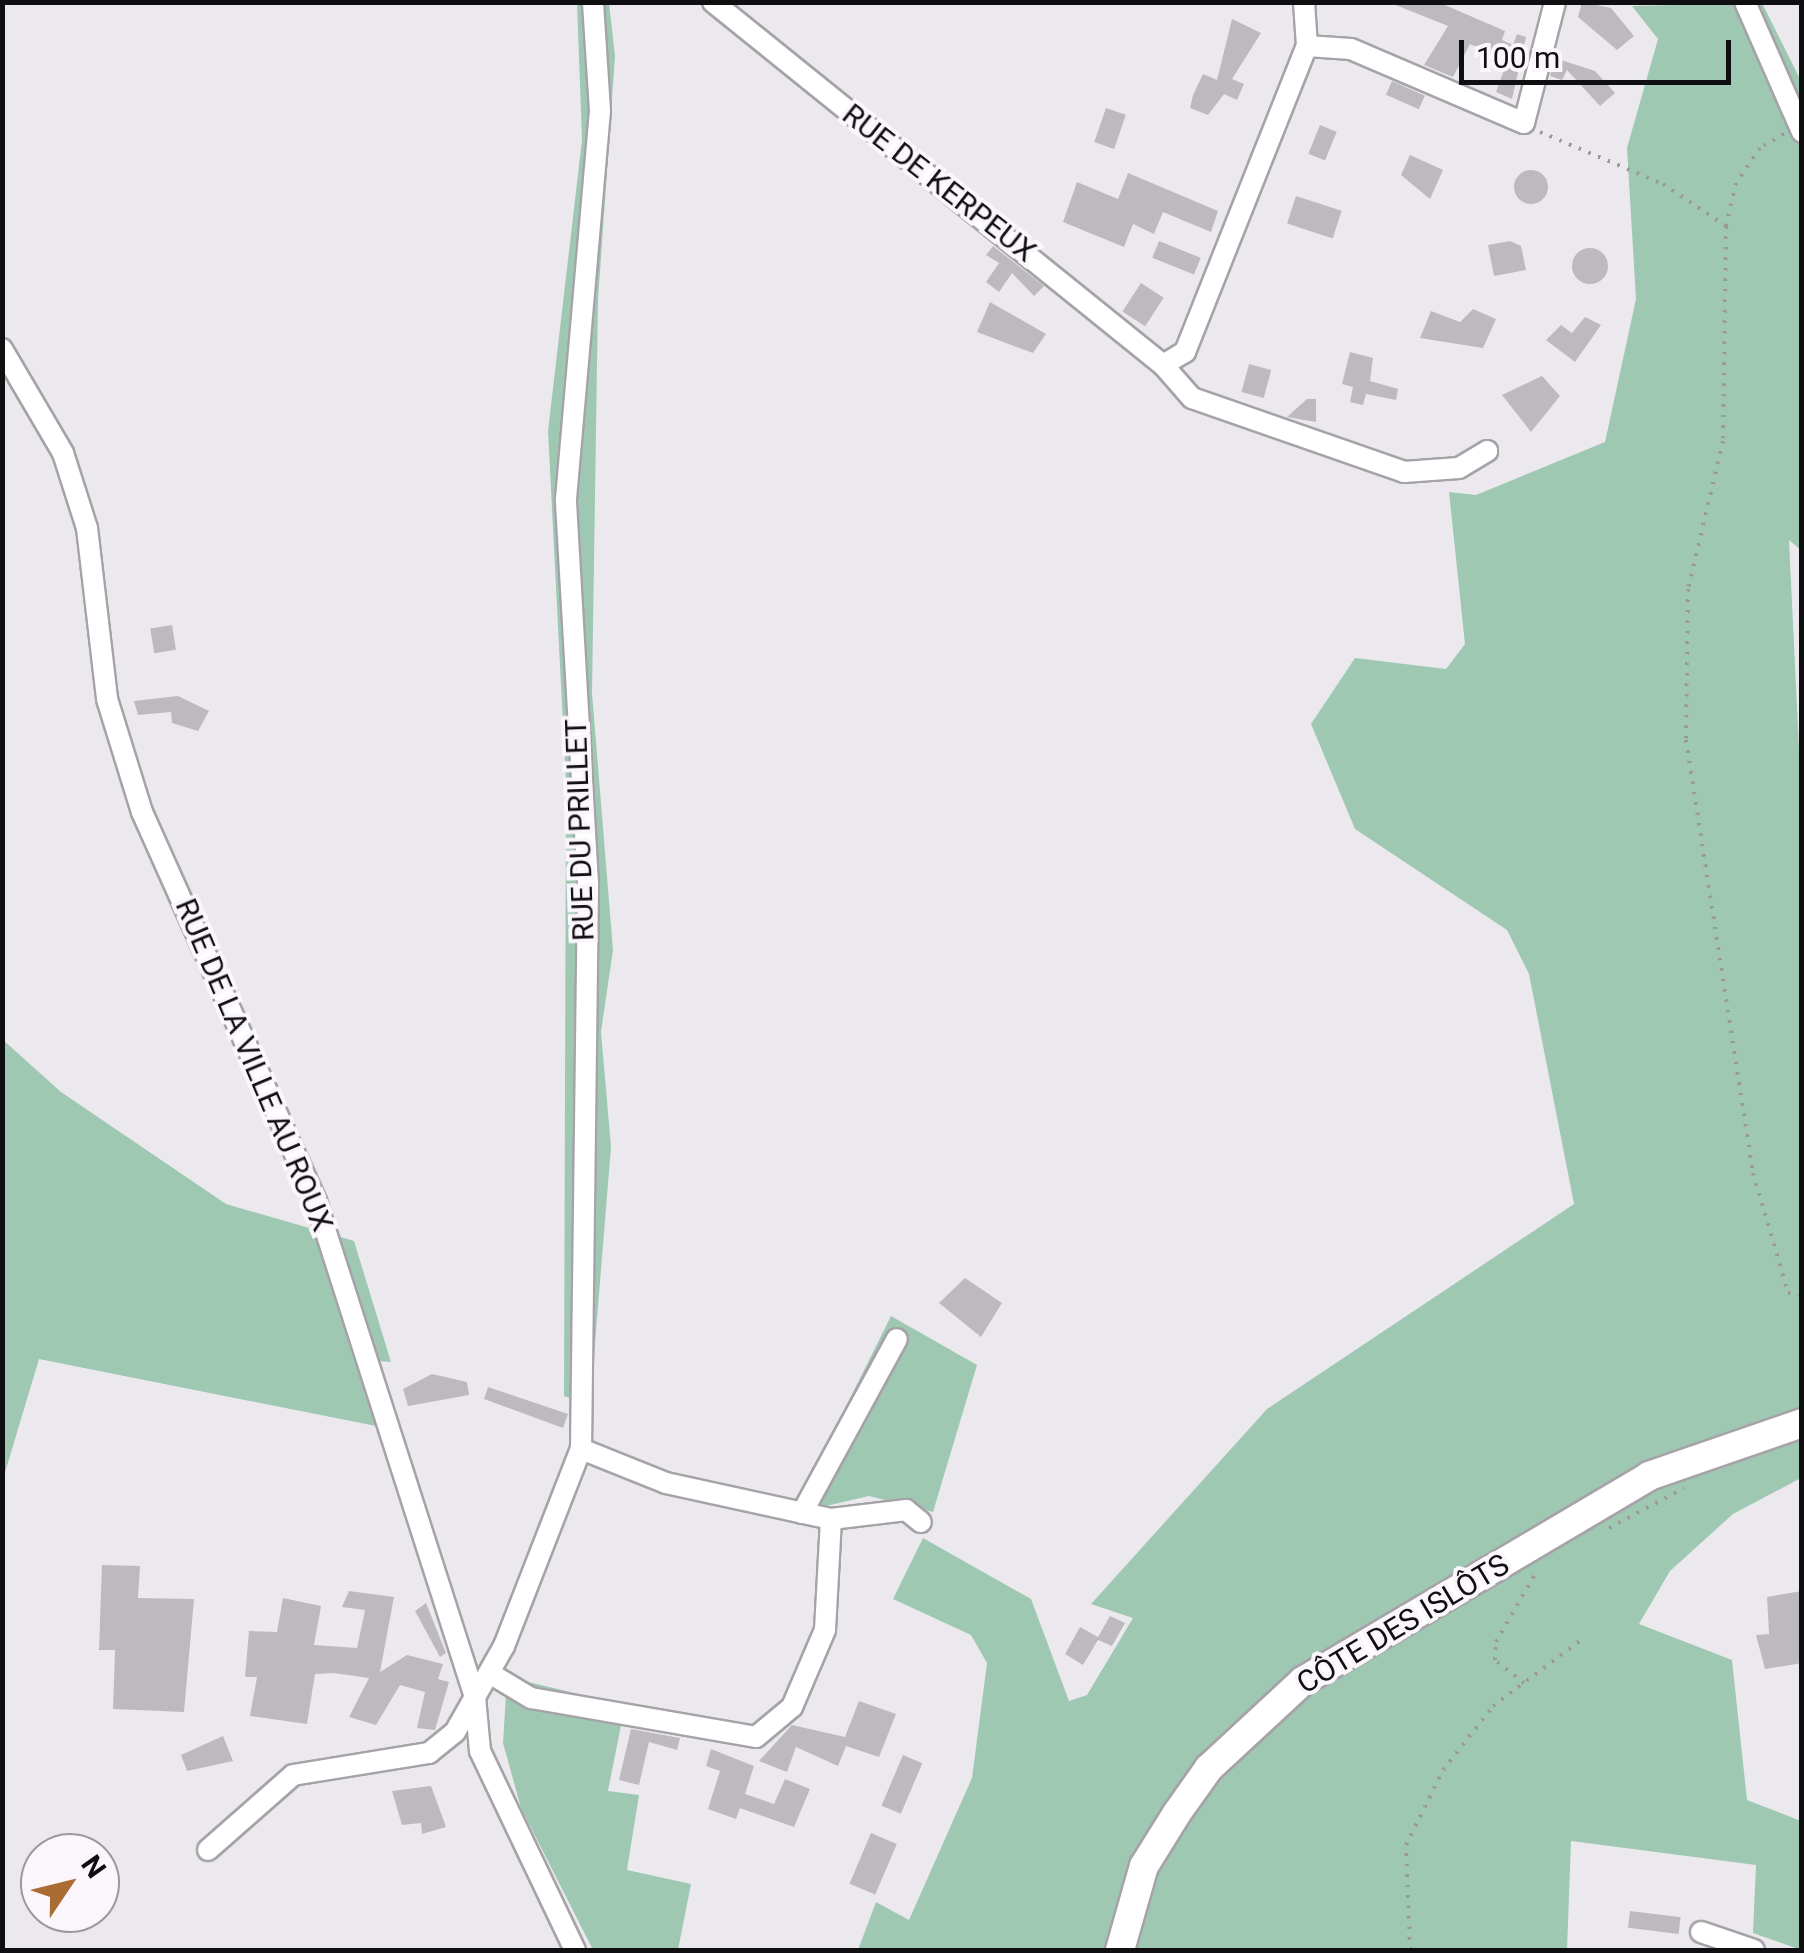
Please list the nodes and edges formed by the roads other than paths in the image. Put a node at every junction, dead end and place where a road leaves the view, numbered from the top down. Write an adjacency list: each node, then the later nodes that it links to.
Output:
1 (593, 2): 13 (street, RUE DU PRILLET)
2 (713, 2): 9 (street, RUE DE KERPEUX)
3 (1304, 2): 6 (street)
4 (1554, 2): 6 (street)
5 (1745, 2): 7 (street)
6 (1307, 46): 9 (street)
7 (1800, 129)
8 (2, 349): 18 (street, RUE DE LA VILLE AU ROUX)
9 (1162, 365): 10 (street, RUE DE KERPEUX)
10 (1487, 451)
11 (896, 1339): 14 (street)
12 (1802, 1423): 22 (street, CÔTE DES ISLÔTS)
13 (581, 1449): 14 (street); 17 (street, RUE DU PRILLET)
14 (802, 1513): 15 (street)
15 (831, 1518): 16 (street); 17 (street)
16 (921, 1522)
17 (490, 1674): 18 (street, RUE DU PRILLET)
18 (475, 1697): 19 (street, RUE DU PRILLET); 21 (street, RUE DE LA VILLE AU ROUX)
19 (208, 1850)
20 (1700, 1932): 23 (street)
21 (575, 1950)
22 (1120, 1950)
23 (1754, 1950)

